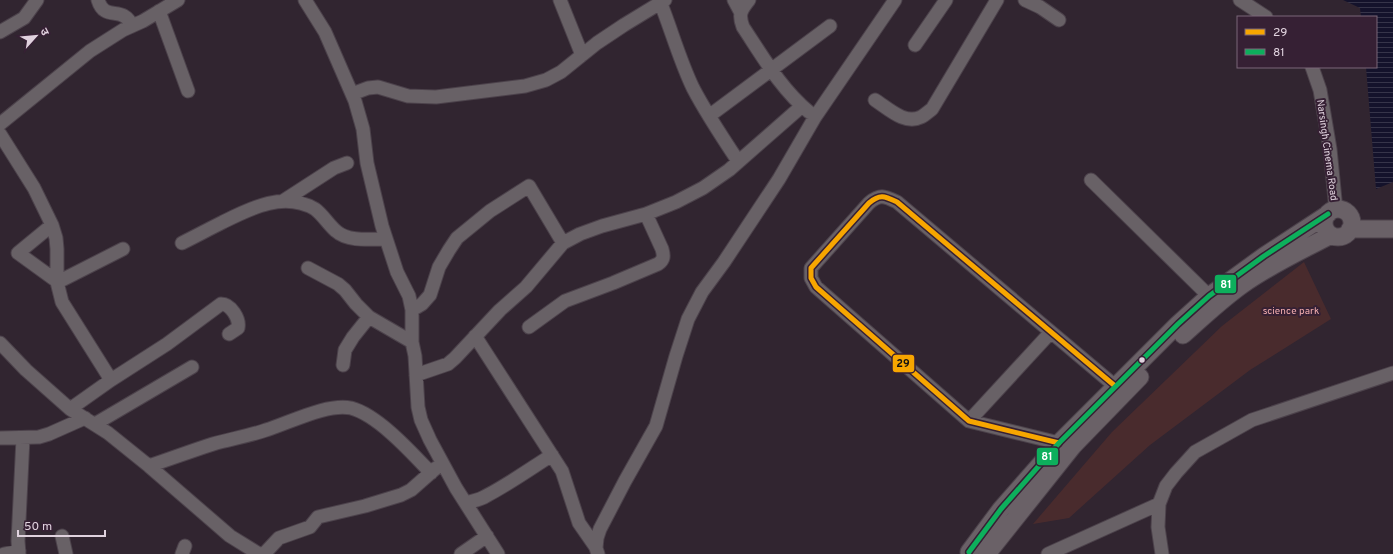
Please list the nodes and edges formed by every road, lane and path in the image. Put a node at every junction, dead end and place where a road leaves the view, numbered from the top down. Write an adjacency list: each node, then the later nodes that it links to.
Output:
1 (37, 0): 20 (street)
2 (98, 0): 18 (street)
3 (178, 0): 14 (street)
4 (305, 0): 26 (street)
5 (560, 0): 22 (street)
6 (734, 0): 15 (street)
7 (749, 0): 15 (street)
8 (895, 0): 30 (street)
9 (946, 0): 21 (street)
10 (997, 0): 27 (street)
11 (1025, 0): 17 (street)
12 (1240, 0): 16 (street)
13 (663, 2): 22 (street); 29 (street)
14 (158, 12): 18 (street); 25 (street)
15 (741, 14): 24 (street)
16 (1264, 16)
17 (1059, 20)
18 (132, 26): 31 (street)
19 (830, 26): 24 (street)
20 (0, 32)
21 (915, 45)
22 (582, 55): 26 (street)
23 (1312, 68): 37 (street, Narsingh Cinema Road)
24 (770, 70): 28 (street); 29 (street)
25 (188, 91)
26 (352, 94): 43 (street)
27 (875, 100)
28 (802, 106): 30 (street); 33 (street)
29 (709, 116): 33 (street)
30 (815, 117): 78 (street)
31 (0, 124)
32 (0, 134): 39 (street)
33 (738, 161): 38 (street)
34 (347, 163): 36 (street)
35 (1091, 180): 49 (street)
36 (283, 201): 43 (street); 44 (street)
37 (1332, 212): 41 (main road); 42 (main road); 49 (main road)
38 (646, 214): 45 (street); 52 (street)
39 (52, 225): 48 (street); 48 (street)
40 (1393, 229): 41 (main road)
41 (1350, 230): 42 (main road)
42 (1331, 235): 88 (main road)
43 (386, 239): 50 (street)
44 (182, 243)
45 (563, 243): 50 (street); 55 (street)
46 (123, 249): 48 (street)
47 (308, 268): 51 (street)
48 (58, 282): 62 (street)
49 (1208, 296): 63 (main road)
50 (412, 310): 56 (street)
51 (368, 317): 56 (street); 58 (street)
52 (529, 327)
53 (1051, 332): 63 (street); 66 (street); 66 (street)
54 (229, 334): 62 (street)
55 (475, 336): 61 (street); 70 (street)
56 (412, 342): 61 (street)
57 (0, 343): 64 (street)
58 (343, 365)
59 (192, 367): 65 (street)
60 (1393, 373): 75 (street)
61 (416, 375): 71 (street)
62 (111, 380): 64 (street)
63 (1115, 386): 69 (main road)
64 (70, 408): 65 (street)
65 (90, 421): 68 (street); 72 (street)
66 (969, 421): 69 (street)
67 (0, 438): 68 (street)
68 (23, 438): 79 (street)
69 (1059, 443): 80 (main road)
70 (552, 455): 74 (street); 78 (street)
71 (442, 462): 73 (street); 74 (street)
72 (149, 466): 73 (street); 83 (street)
73 (431, 473): 84 (street)
74 (466, 503): 77 (street)
75 (1159, 504): 89 (street); 90 (street)
76 (62, 536): 82 (street)
77 (487, 536): 85 (street); 86 (street)
78 (597, 538): 87 (street)
79 (19, 552): 81 (street)
80 (971, 553)
81 (4, 554)
82 (66, 554)
83 (259, 554)
84 (264, 554)
85 (461, 554)
86 (498, 554)
87 (598, 554)
88 (987, 554)
89 (1048, 554)
90 (1162, 554)

